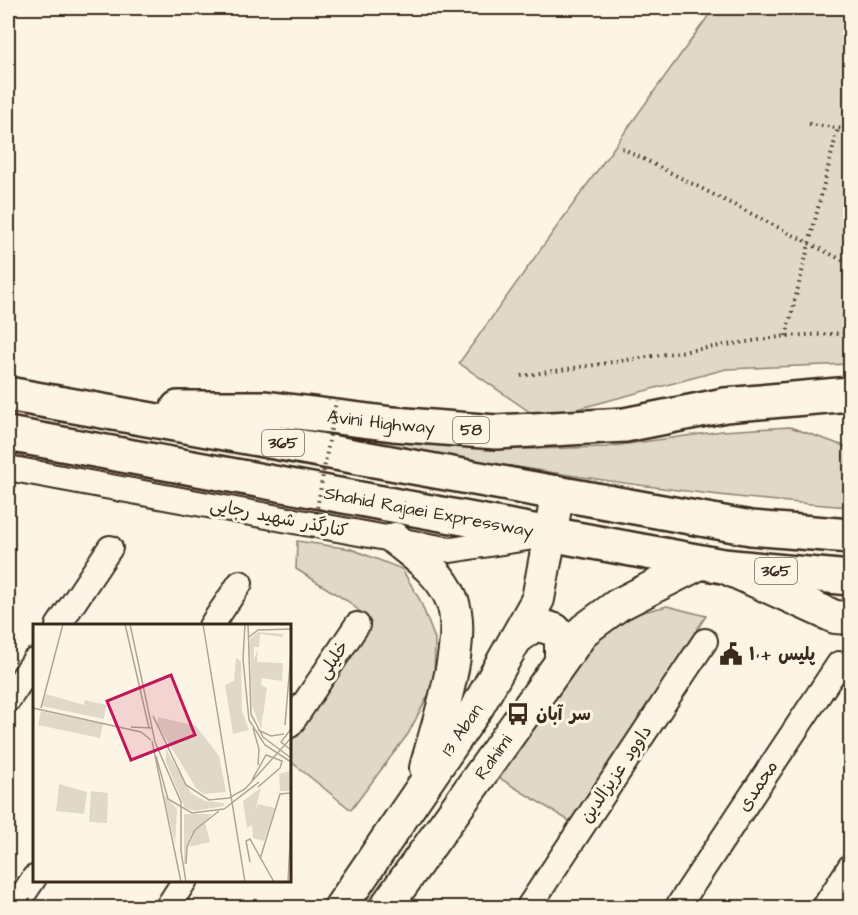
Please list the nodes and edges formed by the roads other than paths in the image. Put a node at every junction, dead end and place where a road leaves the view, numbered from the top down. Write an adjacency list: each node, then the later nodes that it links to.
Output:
1 (8, 394): 3 (highway, 365)
2 (850, 394): 3 (highway, Avini Highway / 58)
3 (90, 408): 6 (highway, 365)
4 (8, 434): 7 (highway, Shahid Rajaei Expressway / 365)
5 (8, 468): 9 (street, کنارگذر شهید رجایی)
6 (558, 492): 7 (main road); 8 (highway, 365)
7 (550, 535): 9 (street, کنارگذر شهید رجایی); 11 (highway, Shahid Rajaei Expressway / 365); 18 (main road, 13 Aban)
8 (850, 536)
9 (394, 539): 25 (main road)
10 (110, 548): 15 (street)
11 (713, 564): 12 (highway, Shahid Rajaei Expressway / 365); 14 (main road); 20 (main road, Rahimi)
12 (850, 578)
13 (240, 583): 16 (street)
14 (850, 618)
15 (59, 624)
16 (212, 624)
17 (357, 625): 24 (street, خلیلی)
18 (516, 639): 20 (main road); 25 (main road, 13 Aban)
19 (705, 641): 33 (street, داوود عزیزالدین)
20 (561, 659): 32 (main road, Rahimi)
21 (33, 662): 23 (street)
22 (838, 664): 34 (street, محمدی)
23 (8, 700)
24 (291, 724)
25 (419, 791): 31 (main road, 13 Aban)
26 (850, 867): 35 (street)
27 (33, 879): 29 (street)
28 (184, 882): 30 (street)
29 (17, 902)
30 (167, 908)
31 (340, 908)
32 (385, 908)
33 (528, 908)
34 (677, 908)
35 (824, 908)

